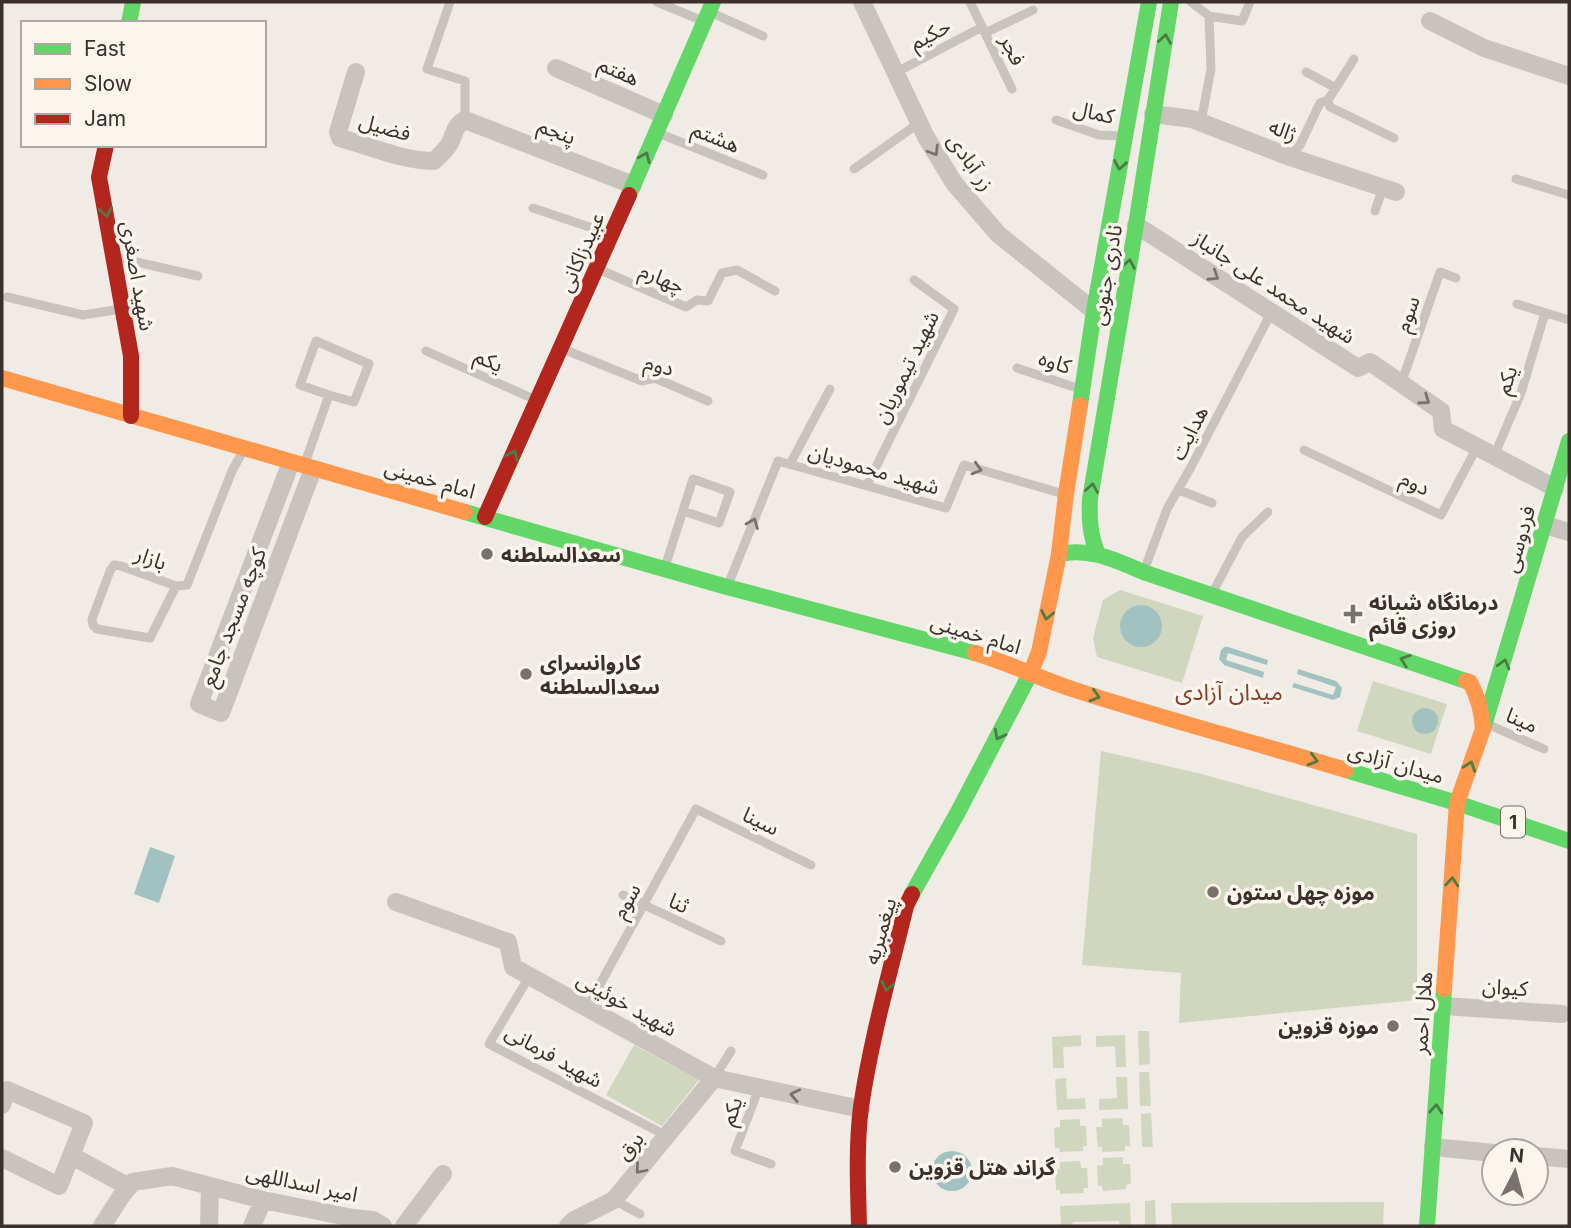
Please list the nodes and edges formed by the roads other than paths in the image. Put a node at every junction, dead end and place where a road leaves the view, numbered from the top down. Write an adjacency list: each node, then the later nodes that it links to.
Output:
1 (133, 2): 13 (main road)
2 (450, 2): 28 (lane)
3 (657, 2): 11 (lane)
4 (862, 2): 21 (street, زر آبادی)
5 (970, 2): 15 (lane, فجر)
6 (1149, 2): 33 (main road, نادری جنوبی)
7 (1171, 2): 26 (main road, نادری جنوبی, one-way to 7)
8 (1191, 2): 12 (lane)
9 (1250, 2): 12 (lane)
10 (1033, 10): 15 (lane, حکیم)
11 (709, 12): 16 (lane); 27 (main road, عبیدزاکانی)
12 (1209, 16): 30 (lane)
13 (129, 21)
14 (1430, 21): 22 (street)
15 (983, 30): 21 (lane, حکیم); 24 (lane, فجر)
16 (763, 36)
17 (1354, 58): 23 (lane)
18 (556, 68): 27 (street, هفتم)
19 (356, 72): 28 (street, فضیل)
20 (1306, 72): 23 (lane)
21 (895, 73): 31 (street, زر آبادی)
22 (1569, 76)
23 (1336, 88): 25 (lane)
24 (1013, 89)
25 (1328, 100): 34 (lane); 36 (lane)
26 (1153, 114): 30 (street, ژاله); 45 (main road, نادری جنوبی)
27 (664, 115): 32 (main road, عبیدزاکانی)
28 (465, 120): 40 (street, پنجم)
29 (1056, 120): 33 (lane, کمال)
30 (1201, 122): 36 (street, ژاله)
31 (919, 123): 37 (lane); 56 (street, زر آبادی, one-way to 56)
32 (656, 132): 38 (lane, هشتم); 40 (main road, عبیدزاکانی, one-way to 32)
33 (1125, 136): 56 (main road, نادری جنوبی, one-way to 56)
34 (1394, 138)
35 (106, 147): 47 (main road, شهید اصغری, one-way to 47)
36 (1290, 157): 41 (street, ژاله)
37 (854, 169)
38 (763, 175)
39 (1516, 179): 42 (lane)
40 (633, 186): 46 (main road, عبیدزاکانی)
41 (1390, 190): 44 (lane)
42 (1569, 195)
43 (533, 208): 46 (lane)
44 (1375, 211)
45 (1136, 225): 57 (street, شهید محمد علی جانباز, one-way to 57); 89 (main road, نادری جنوبی, one-way to 45)
46 (612, 234): 48 (main road, عبیدزاکانی)
47 (113, 256): 49 (lane); 55 (main road, شهید اصغری)
48 (597, 269): 52 (lane, چهارم); 60 (main road, عبیدزاکانی)
49 (198, 276)
50 (1456, 278): 64 (lane, سوم)
51 (914, 280): 79 (lane, شهید تیموریان)
52 (775, 291)
53 (7, 297): 55 (lane)
54 (1517, 304): 58 (lane)
55 (123, 309): 71 (main road, شهید اصغری)
56 (1094, 310): 67 (main road, نادری جنوبی)
57 (1271, 313): 64 (street, شهید محمد علی جانباز); 81 (lane, هدایت)
58 (1545, 313): 59 (lane); 76 (lane, یکم)
59 (1569, 320)
60 (561, 349): 69 (main road, عبیدزاکانی); 70 (lane, دوم)
61 (426, 351): 69 (lane, یکم)
62 (1017, 368): 67 (lane, کاوه)
63 (2, 378): 71 (main road, امام خمینی)
64 (1401, 384): 73 (street, شهید محمد علی جانباز, one-way to 73)
65 (2, 388): 75 (main road, امام خمینی)
66 (830, 388): 77 (lane)
67 (1082, 390): 82 (main road, نادری جنوبی)
68 (329, 395): 68 (lane); 78 (lane)
69 (538, 401): 86 (main road, عبیدزاکانی, one-way to 69)
70 (708, 401)
71 (131, 416): 75 (main road, امام خمینی)
72 (1569, 441): 80 (main road, فردوسی)
73 (1477, 447): 74 (lane, دوم); 76 (street, شهید محمد علی جانباز)
74 (1304, 450)
75 (242, 452): 78 (main road, امام خمینی); 95 (lane, بازار)
76 (1494, 456): 80 (street, شهید محمد علی جانباز)
77 (790, 464): 79 (lane, شهید محمودیان); 96 (lane, شهید محمودیان, one-way to 77)
78 (301, 471): 78 (street, کوچه مسجد جامع); 86 (main road, امام خمینی); 98 (main road, امام خمینی)
79 (867, 485): 82 (lane, شهید محمودیان, one-way to 82)
80 (1555, 488): 87 (main road, فردوسی)
81 (1179, 490): 83 (lane); 94 (lane, هدایت)
82 (1066, 494): 90 (main road, نادری جنوبی)
83 (1212, 503)
84 (683, 511): 84 (lane); 93 (lane)
85 (1268, 513): 97 (lane)
86 (485, 517): 93 (main road, امام خمینی)
87 (1545, 525): 88 (street); 99 (main road, فردوسی, one-way to 87)
88 (1569, 532)
89 (1090, 535): 90 (main road); 92 (main road, نادری جنوبی)
90 (1061, 536): 91 (main road, نادری جنوبی)
91 (1059, 554): 92 (main road); 98 (main road, one-way to 98)
92 (1098, 554): 94 (main road)
93 (664, 569): 96 (main road, امام خمینی)
94 (1144, 572): 97 (main road)
95 (176, 586): 95 (lane, بازار)
96 (727, 587): 98 (main road, امام خمینی)
97 (1211, 595): 99 (main road, one-way to 97)
98 (1030, 674): 101 (main road, میدان آزادی, one-way to 101); 117 (main road, پیغمبریه, one-way to 117)
99 (1484, 726): 100 (lane, مینا); 101 (main road, میدان آزادی, one-way to 99)
100 (1544, 749)
101 (1457, 803): 103 (main road, 1); 110 (main road, هلال احمر, one-way to 101)
102 (696, 809): 104 (lane, سینا); 107 (lane, سوم)
103 (1569, 841)
104 (811, 865)
105 (623, 895): 107 (lane, ثنا)
106 (396, 902): 109 (street, شهید خوئینی)
107 (644, 905): 108 (lane, ثنا); 111 (lane, سوم)
108 (721, 941)
109 (529, 977): 111 (street, شهید خوئینی); 118 (lane, شهید فرمانی)
110 (1444, 1006): 112 (street, کیوان); 119 (main road, هلال احمر, one-way to 110)
111 (587, 1009): 114 (street, شهید خوئینی)
112 (1562, 1014)
113 (731, 1051): 114 (lane)
114 (714, 1078): 115 (street, شهید خوئینی); 118 (street, برق)
115 (759, 1088): 117 (street, شهید خوئینی, one-way to 115); 125 (lane, یکم)
116 (2, 1105): 121 (street)
117 (861, 1109): 138 (main road, پیغمبریه)
118 (667, 1136): 130 (street, برق, one-way to 130)
119 (1433, 1147): 120 (street); 139 (main road, هلال احمر)
120 (1480, 1152)
121 (72, 1156): 123 (street); 128 (street)
122 (1550, 1157): 124 (street)
123 (2, 1158)
124 (1569, 1159)
125 (771, 1164)
126 (443, 1174): 136 (street)
127 (210, 1186): 128 (street, امیر اسداللهی); 129 (street, امیر اسداللهی); 133 (street)
128 (129, 1187): 132 (street)
129 (263, 1200): 134 (street); 135 (street, امیر اسداللهی)
130 (614, 1200): 131 (lane); 137 (street, برق)
131 (640, 1214)
132 (102, 1226)
133 (209, 1226)
134 (252, 1226)
135 (383, 1226)
136 (404, 1226)
137 (568, 1226)
138 (859, 1226)
139 (1427, 1226)

